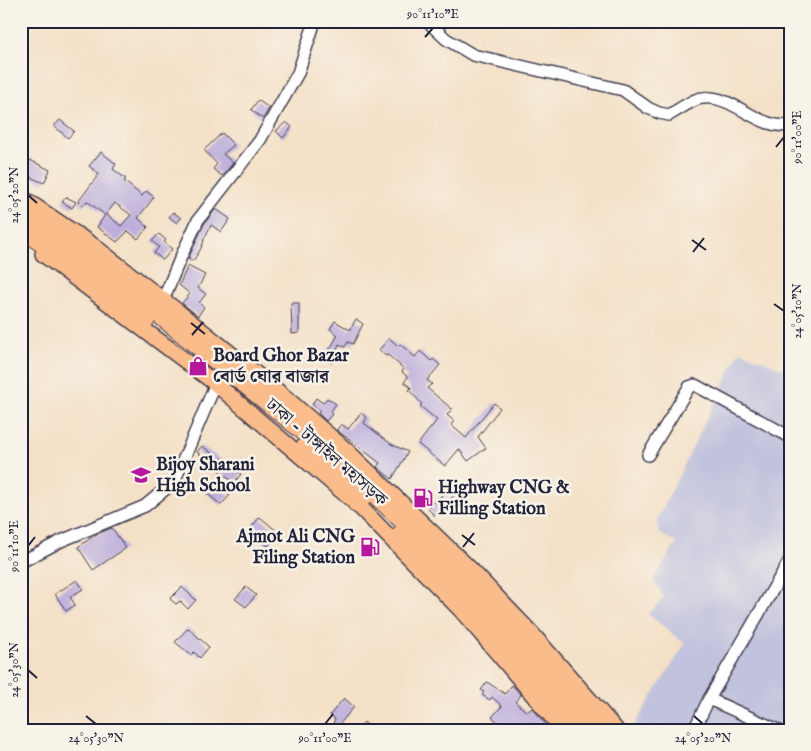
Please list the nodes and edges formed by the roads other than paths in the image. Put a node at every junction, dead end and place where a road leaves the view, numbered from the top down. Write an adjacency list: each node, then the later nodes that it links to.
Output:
1 (315, 21): 9 (street)
2 (428, 21): 3 (street)
3 (790, 125)
4 (21, 197): 8 (main road)
5 (21, 206): 6 (highway)
6 (24, 228): 7 (highway, ঢাকা - টাঙ্গাইল মহাসড়ক); 10 (highway, ঢাকা - টাঙ্গাইল মহাসড়ক)
7 (98, 265): 8 (highway); 13 (highway, ঢাকা - টাঙ্গাইল মহাসড়ক)
8 (140, 282): 9 (main road)
9 (164, 300): 13 (main road)
10 (217, 380): 15 (street); 17 (highway, ঢাকা - টাঙ্গাইল মহাসড়ক)
11 (790, 437): 12 (street)
12 (648, 455)
13 (344, 456): 16 (highway, ঢাকা - টাঙ্গাইল মহাসড়ক)
14 (790, 560): 18 (street)
15 (21, 562)
16 (466, 573): 21 (highway, ঢাকা - টাঙ্গাইল মহাসড়ক); 22 (main road)
17 (466, 608): 19 (main road); 20 (highway, ঢাকা - টাঙ্গাইল মহাসড়ক)
18 (709, 699): 23 (street); 24 (street)
19 (563, 730)
20 (579, 730)
21 (597, 730)
22 (616, 730)
23 (694, 730)
24 (778, 730)

